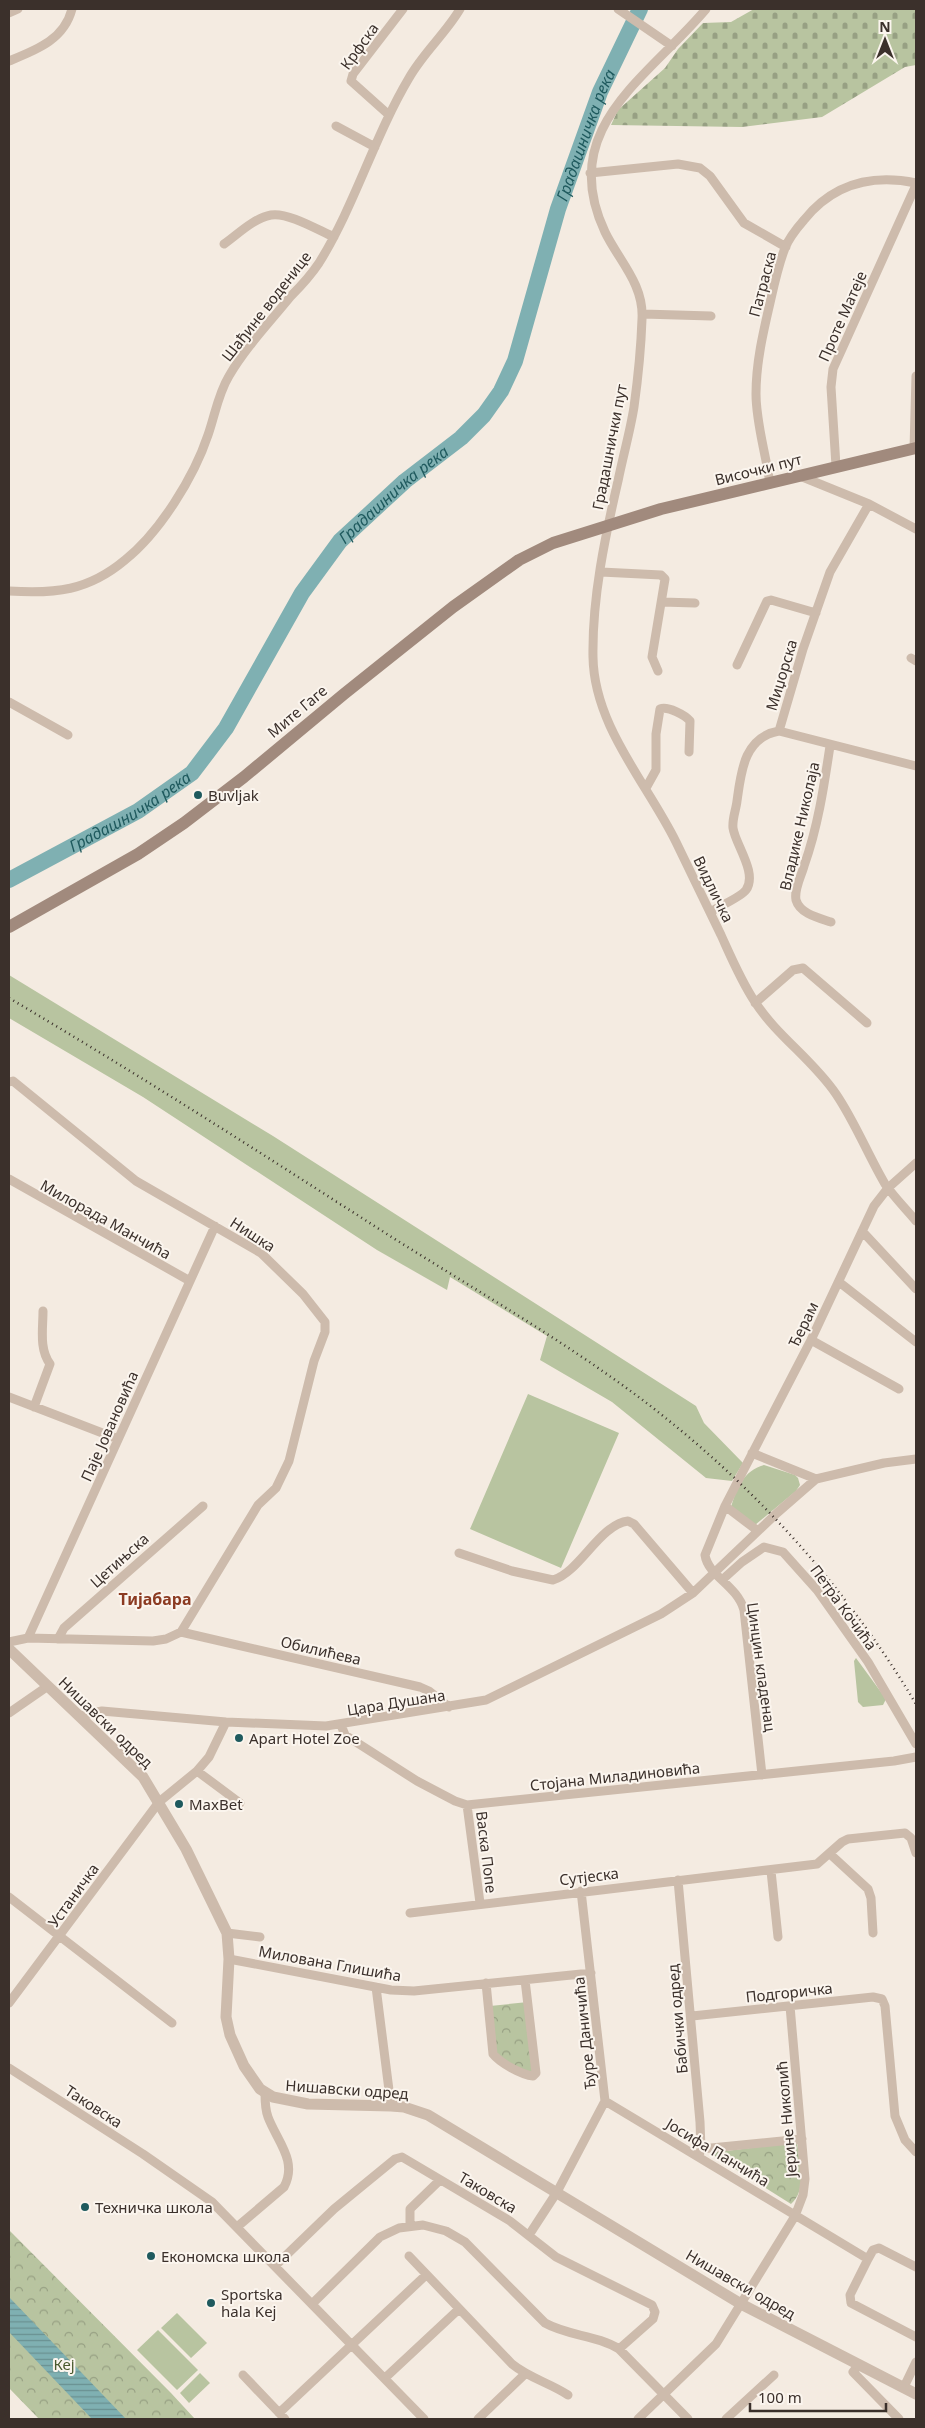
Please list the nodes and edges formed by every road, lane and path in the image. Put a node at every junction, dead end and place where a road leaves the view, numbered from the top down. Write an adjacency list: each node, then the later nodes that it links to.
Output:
1 (18, 9): 7 (street)
2 (72, 9): 9 (street)
3 (403, 9): 10 (street, Крфска)
4 (460, 9): 10 (street, Шађине воденице)
5 (706, 9): 8 (street, Градашнички пут)
6 (621, 12): 8 (street)
7 (9, 13)
8 (672, 46): 13 (street, Градашнички пут)
9 (9, 61)
10 (389, 115): 12 (street, Шађине воденице)
11 (336, 126): 12 (street)
12 (375, 147): 15 (street, Шађине воденице)
13 (590, 173): 17 (street); 18 (street, Градашнички пут)
14 (916, 184): 17 (street, Патраска); 22 (street, Проте Матеје)
15 (334, 237): 16 (street); 29 (street, Шађине воденице)
16 (224, 244)
17 (786, 247): 24 (street, Патраска)
18 (643, 314): 19 (street); 26 (street, Градашнички пут)
19 (711, 316)
20 (916, 376): 21 (street)
21 (915, 448): 22 (main road, Височки пут)
22 (836, 466): 23 (main road, Височки пут)
23 (800, 476): 24 (main road, Височки пут); 25 (street)
24 (770, 484): 26 (main road, Височки пут)
25 (869, 504): 27 (street); 32 (street, Миџорска)
26 (607, 526): 28 (street, Видличка); 44 (main road, Мите Гаге)
27 (916, 530)
28 (601, 572): 30 (street); 41 (street, Видличка)
29 (9, 591)
30 (662, 602): 31 (street); 34 (street)
31 (695, 603)
32 (816, 613): 33 (street); 36 (street, Миџорска)
33 (737, 664)
34 (658, 671)
35 (9, 702): 37 (street)
36 (778, 731): 38 (street, Владике Николаја); 42 (street, Миџорска)
37 (68, 735)
38 (830, 746): 40 (street, Владике Николаја); 43 (street, Владике Николаја)
39 (689, 752): 41 (street)
40 (916, 766)
41 (646, 788): 42 (street, Видличка)
42 (710, 912): 45 (street, Видличка)
43 (831, 922)
44 (9, 927)
45 (755, 1002): 46 (street); 50 (street, Видличка)
46 (867, 1024)
47 (11, 1081): 52 (street, Нишка)
48 (916, 1164): 50 (street, Ђерам)
49 (9, 1179): 54 (street, Милорада Манчића)
50 (888, 1188): 51 (street, Видличка); 53 (street, Ђерам)
51 (916, 1221)
52 (215, 1226): 54 (street, Паје Јовановића); 74 (street, Нишка)
53 (862, 1231): 55 (street, Ђерам); 56 (street)
54 (190, 1281): 63 (street, Паје Јовановића)
55 (839, 1282): 58 (street, Ђерам); 59 (street)
56 (916, 1289)
57 (43, 1311): 62 (street)
58 (811, 1340): 60 (street); 64 (street, Ђерам)
59 (916, 1342)
60 (899, 1389)
61 (9, 1397): 62 (street)
62 (34, 1407): 63 (street)
63 (118, 1439): 75 (street, Паје Јовановића)
64 (752, 1453): 66 (street); 68 (street, Ђерам)
65 (916, 1459): 66 (street)
66 (816, 1479): 69 (street, Цара Душана)
67 (203, 1506): 76 (street, Цетињска)
68 (725, 1506): 69 (street); 71 (street)
69 (758, 1531): 71 (street, Цара Душана)
70 (459, 1553): 73 (street)
71 (715, 1573): 72 (street, Цинцин кладенац); 73 (street, Цара Душана)
72 (722, 1580): 85 (street, Петра Кочића); 88 (street, Цинцин кладенац)
73 (693, 1593): 80 (street, Цара Душана)
74 (181, 1632): 76 (street); 80 (street, Обилићева)
75 (28, 1638): 76 (street); 77 (street)
76 (58, 1638)
77 (9, 1642)
78 (9, 1649): 79 (street, Нишавски одред)
79 (48, 1686): 81 (street); 82 (street, Нишавски одред)
80 (450, 1707): 84 (street, Цара Душана)
81 (9, 1713)
82 (79, 1716): 83 (street, Цара Душана); 89 (street, Нишавски одред)
83 (226, 1722): 84 (street, Цара Душана); 87 (street, Устаничка)
84 (341, 1725): 91 (street, Стојана Миладиновића)
85 (916, 1744)
86 (916, 1757): 88 (street, Стојана Миладиновића)
87 (197, 1771): 89 (street, Устаничка); 90 (street)
88 (762, 1775): 91 (street, Стојана Миладиновића)
89 (159, 1802): 100 (street, Нишавски одред); 102 (street, Устаничка)
90 (240, 1803)
91 (467, 1805): 98 (street, Васка Попе)
92 (830, 1854): 93 (street, Сутјеска); 94 (street, Сутјеска); 101 (street)
93 (916, 1854)
94 (771, 1871): 95 (street, Сутјеска); 104 (street)
95 (678, 1880): 96 (street, Сутјеска); 112 (street, Бабички одред)
96 (581, 1891): 98 (street, Сутјеска); 106 (street, Ђуре Даничића)
97 (9, 1897): 102 (street)
98 (480, 1903): 99 (street, Сутјеска)
99 (410, 1913)
100 (227, 1933): 103 (street); 105 (street, Нишавски одред)
101 (872, 1933)
102 (60, 1936): 110 (street, Устаничка); 113 (street)
103 (260, 1937)
104 (778, 1937)
105 (229, 1959): 109 (street, Милована Глишића); 115 (street, Нишавски одред)
106 (591, 1973): 107 (street, Милована Глишића); 116 (street, Ђуре Даничића)
107 (524, 1980): 108 (street, Милована Глишића); 108 (street)
108 (486, 1983): 109 (street, Милована Глишића)
109 (376, 1988): 117 (street)
110 (9, 2003)
111 (790, 2006): 112 (street, Подгоричка); 118 (street, Јерине Николић); 120 (street, Подгоричка)
112 (692, 2016): 119 (street, Бабички одред)
113 (172, 2022)
114 (9, 2068): 125 (street, Таковска)
115 (265, 2093): 117 (street, Нишавски одред); 125 (street, Нишавски одред)
116 (605, 2100): 119 (street, Јосифа Панчића); 122 (street, Ђуре Даничића)
117 (391, 2106): 122 (street, Нишавски одред)
118 (802, 2139): 119 (street, Јосифа Панчића); 123 (street, Јерине Николић)
119 (700, 2152): 123 (street, Јосифа Панчића)
120 (916, 2152)
121 (440, 2180): 124 (street); 126 (street, Таковска); 129 (street, Таковска)
122 (557, 2192): 126 (street); 133 (street, Нишавски одред)
123 (795, 2216): 128 (street, Јосифа Панчића); 133 (street, Јерине Николић)
124 (410, 2225): 132 (street); 137 (street)
125 (237, 2227): 129 (street, Таковска)
126 (529, 2235): 137 (street, Таковска)
127 (409, 2256): 131 (street)
128 (868, 2259): 130 (street); 135 (street)
129 (275, 2266): 132 (street, Таковска)
130 (916, 2267)
131 (426, 2275): 134 (street); 136 (street)
132 (313, 2303): 136 (street, Таковска)
133 (742, 2304): 139 (street, Нишавски одред); 145 (street, Јерине Николић)
134 (459, 2309): 140 (street); 143 (street)
135 (916, 2337)
136 (352, 2344): 143 (street, Таковска); 148 (street)
137 (619, 2349): 145 (street)
138 (916, 2362): 144 (street)
139 (858, 2366): 144 (street, Нишавски одред); 154 (street)
140 (525, 2374): 147 (street); 150 (street)
141 (774, 2374): 153 (street)
142 (243, 2375): 148 (street)
143 (385, 2378): 149 (street, Таковска)
144 (904, 2387): 146 (street, Нишавски одред)
145 (663, 2393): 151 (street, Јерине Николић); 152 (street)
146 (916, 2394)
147 (568, 2395)
148 (282, 2416)
149 (418, 2417)
150 (478, 2419)
151 (638, 2419)
152 (688, 2419)
153 (726, 2419)
154 (899, 2419)

